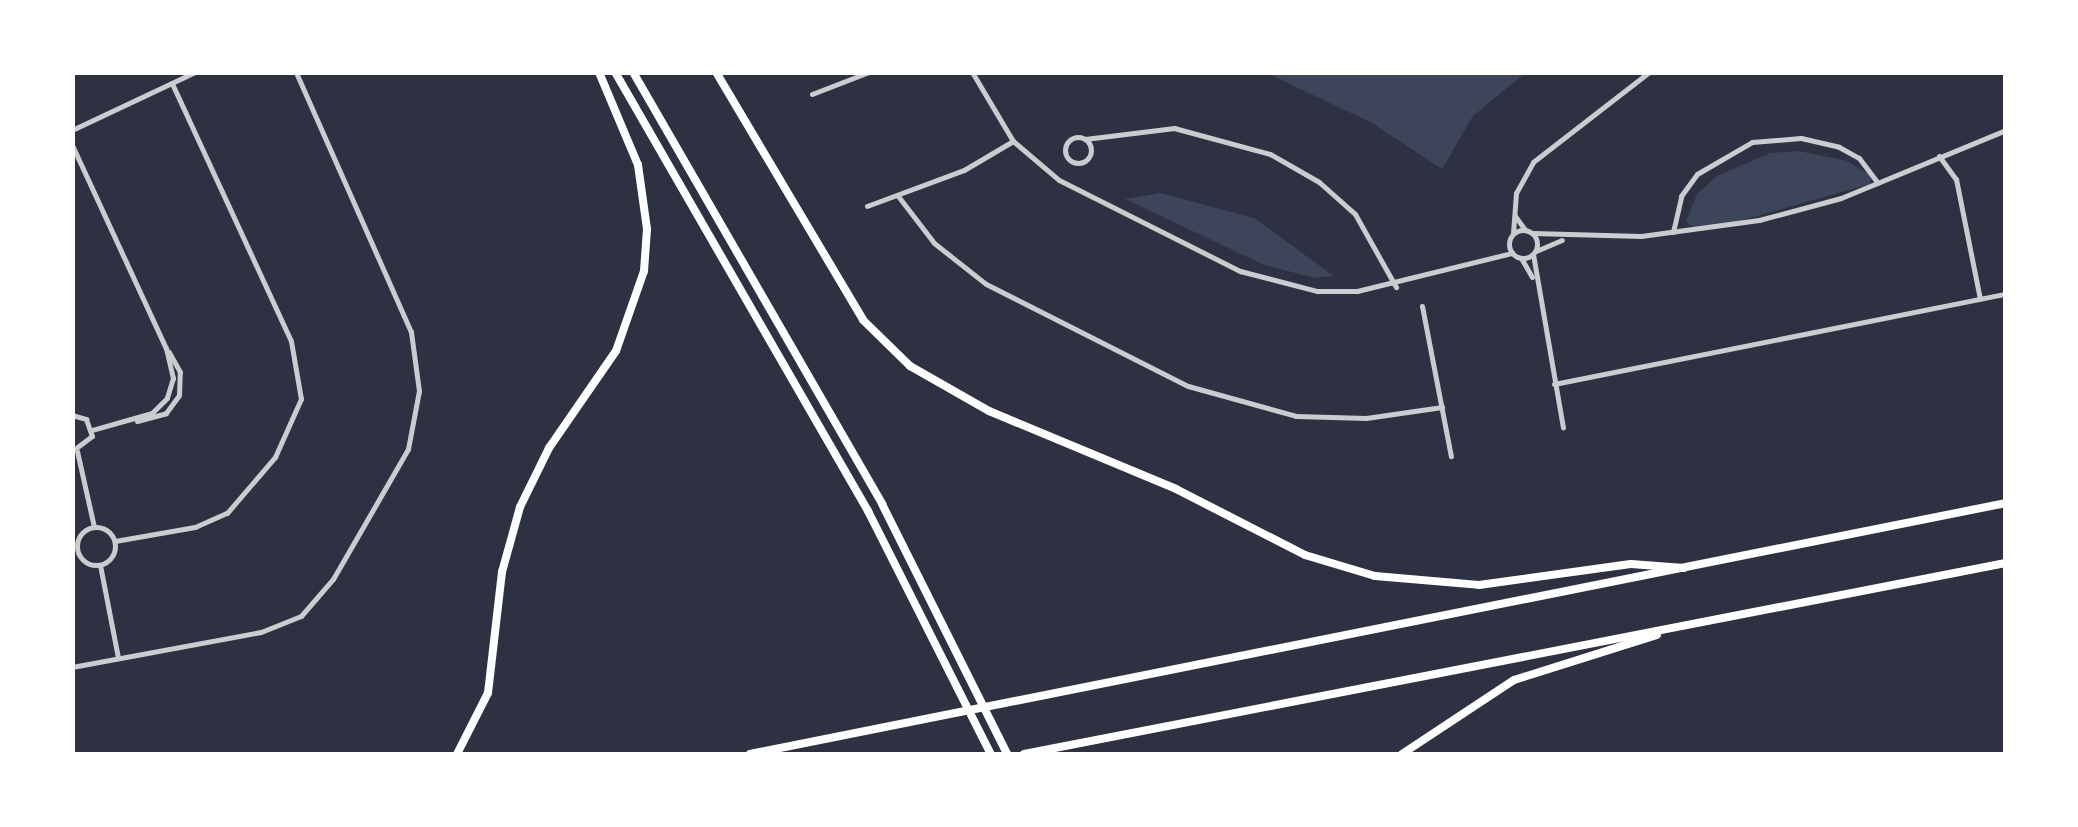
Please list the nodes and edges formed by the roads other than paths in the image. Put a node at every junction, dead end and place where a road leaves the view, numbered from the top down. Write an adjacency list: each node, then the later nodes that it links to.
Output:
1 (195, 72): 10 (street)
2 (296, 72): 52 (street)
3 (599, 72): 54 (main road)
4 (614, 72): 56 (main road)
5 (633, 72): 57 (main road)
6 (716, 72): 50 (main road)
7 (1650, 72): 21 (street)
8 (866, 73): 11 (street)
9 (974, 74): 15 (street)
10 (172, 83): 12 (street); 46 (street)
11 (812, 94)
12 (72, 130)
13 (2006, 130): 17 (street)
14 (1084, 139): 14 (street); 33 (street)
15 (1014, 141): 19 (street); 33 (street)
16 (72, 145): 41 (street)
17 (1939, 156): 18 (street); 35 (street)
18 (1878, 184): 25 (street); 25 (street)
19 (898, 196): 20 (street); 38 (street)
20 (866, 206)
21 (1515, 215): 22 (street); 23 (street)
22 (1525, 230): 23 (street); 24 (street)
23 (1513, 233): 27 (street)
24 (1533, 233): 26 (street); 29 (street)
25 (1672, 234): 26 (street)
26 (1565, 239): 29 (street)
27 (1508, 242): 28 (street); 30 (street)
28 (1512, 253): 30 (street); 31 (street)
29 (1534, 253): 31 (street); 32 (street)
30 (1490, 255): 33 (street)
31 (1521, 258): 32 (street)
32 (1534, 280): 37 (street)
33 (1396, 286)
34 (2006, 294): 35 (street)
35 (1980, 299): 37 (street)
36 (1422, 306): 38 (street)
37 (1554, 384): 40 (street)
38 (1442, 407): 43 (street)
39 (72, 414): 41 (street)
40 (1562, 427)
41 (92, 430): 42 (street)
42 (75, 451): 45 (street)
43 (1451, 456)
44 (2006, 503): 50 (main road)
45 (94, 526): 46 (street); 47 (street)
46 (115, 541): 49 (street)
47 (74, 550): 49 (street)
48 (2006, 563): 51 (main road)
49 (100, 565): 52 (street)
50 (1689, 568): 55 (main road)
51 (1673, 628): 58 (main road); 59 (main road)
52 (118, 658): 53 (street)
53 (72, 667)
54 (457, 754)
55 (750, 754)
56 (991, 754)
57 (1007, 754)
58 (1024, 754)
59 (1402, 754)

